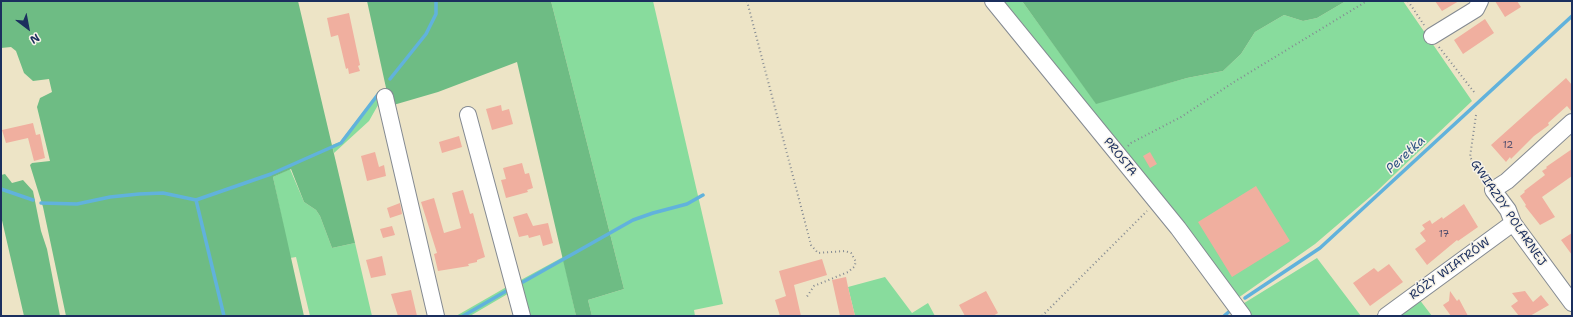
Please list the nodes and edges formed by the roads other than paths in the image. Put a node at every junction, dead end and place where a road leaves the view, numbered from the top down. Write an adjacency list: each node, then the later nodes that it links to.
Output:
1 (993, 1): 12 (street, PROSTA)
2 (1480, 1): 3 (street)
3 (1432, 36)
4 (385, 97): 10 (street)
5 (468, 115): 11 (street)
6 (1572, 122): 7 (street, GWIAZDY POLARNEJ)
7 (1513, 223): 8 (street, GWIAZDY POLARNEJ); 13 (street, RÓŻY WIATRÓW)
8 (1566, 282): 9 (street, GWIAZDY POLARNEJ)
9 (1572, 303)
10 (436, 316)
11 (522, 316)
12 (1243, 316)
13 (1386, 316)

